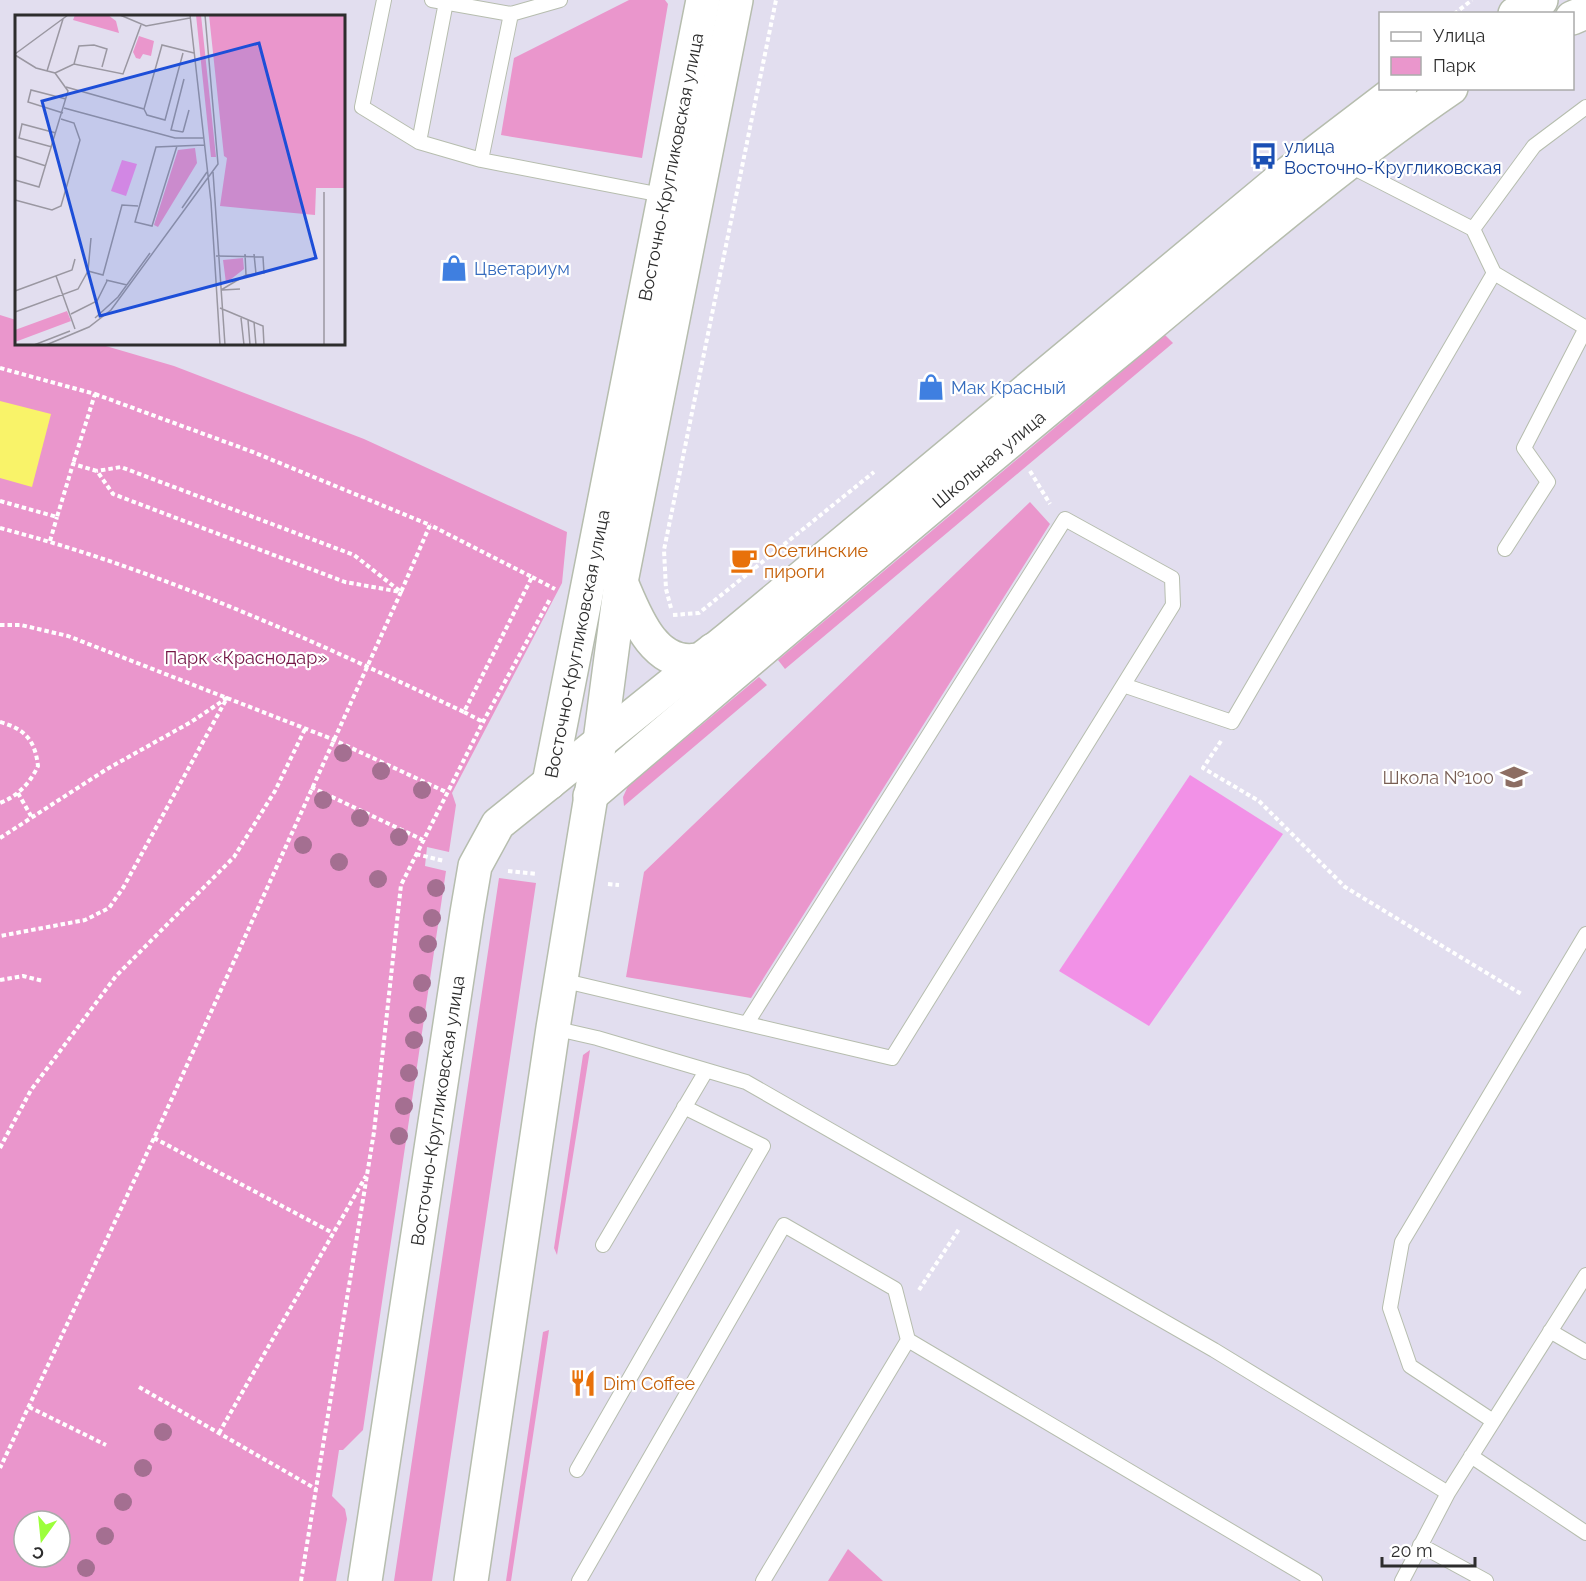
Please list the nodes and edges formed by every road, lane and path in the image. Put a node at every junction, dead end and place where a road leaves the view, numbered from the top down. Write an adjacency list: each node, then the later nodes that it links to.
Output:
1 (384, 0): 15 (lane)
2 (560, 0): 11 (lane)
3 (703, 0): 18 (main road, Восточно-Кругликовская улица)
4 (736, 0): 18 (main road, Восточно-Кругликовская улица)
5 (776, 0): 39 (path)
6 (1472, 0): 9 (path)
7 (1541, 0): 10 (main road)
8 (439, 1): 11 (lane); 15 (lane)
9 (1457, 12)
10 (1519, 12)
11 (511, 14): 16 (lane)
12 (1397, 90): 41 (main road, Школьная улица)
13 (1448, 90): 17 (main road, Школьная улица)
14 (1586, 107): 19 (lane)
15 (419, 142): 16 (lane)
16 (481, 160): 18 (lane)
17 (1348, 165): 19 (lane); 56 (main road, Школьная улица)
18 (681, 199): 36 (main road, Восточно-Кругликовская улица); 52 (main road, Восточно-Кругликовская улица)
19 (1473, 229): 20 (lane)
20 (1494, 273): 21 (lane); 48 (lane)
21 (1586, 328): 33 (lane)
22 (0, 368): 23 (path)
23 (95, 394): 24 (path); 30 (path)
24 (73, 464): 25 (path); 28 (path)
25 (97, 471): 38 (path); 38 (path)
26 (1030, 471): 29 (path)
27 (0, 501): 28 (path)
28 (57, 517): 32 (path)
29 (1065, 519): 43 (lane); 73 (lane)
30 (430, 525): 34 (path); 38 (path)
31 (0, 528): 32 (path)
32 (50, 541): 42 (path)
33 (1505, 549)
34 (532, 577): 37 (path); 45 (path)
35 (558, 578): 37 (path)
36 (621, 582): 41 (main road); 51 (main road, Восточно-Кругликовская улица)
37 (555, 589): 47 (path)
38 (401, 592): 42 (path)
39 (699, 613)
40 (0, 625): 44 (path)
41 (715, 649): 51 (main road, Школьная улица)
42 (366, 665): 45 (path); 50 (path)
43 (1126, 686): 48 (lane); 73 (lane)
44 (226, 698): 49 (path); 58 (path); 68 (path)
45 (464, 712): 47 (path)
46 (0, 722): 55 (path)
47 (483, 722): 54 (path)
48 (1232, 722): 72 (path)
49 (305, 729): 50 (path); 78 (path)
50 (332, 739): 53 (path); 54 (path)
51 (600, 741): 52 (main road, Школьная улица); 56 (main road, Восточно-Кругликовская улица)
52 (549, 783): 101 (main road, Восточно-Кругликовская улица)
53 (311, 787): 60 (path); 77 (path)
54 (446, 792): 60 (path)
55 (18, 793): 57 (path); 58 (path)
56 (590, 796): 70 (main road, Восточно-Кругликовская улица)
57 (0, 803)
58 (31, 816): 59 (path)
59 (0, 838)
60 (423, 840): 61 (path)
61 (416, 854): 62 (path); 79 (path)
62 (448, 862)
63 (502, 870): 64 (path)
64 (537, 874)
65 (608, 884): 66 (path)
66 (619, 885)
67 (1586, 934): 72 (lane)
68 (0, 936)
69 (0, 980): 71 (path)
70 (561, 980): 73 (lane); 74 (main road, Восточно-Кругликовская улица)
71 (43, 981)
72 (1545, 1000): 90 (lane)
73 (747, 1023)
74 (553, 1028): 75 (lane); 102 (main road, Восточно-Кругликовская улица)
75 (706, 1071): 76 (lane); 80 (lane)
76 (684, 1107): 82 (lane); 95 (lane)
77 (154, 1138): 81 (path); 89 (path)
78 (0, 1148)
79 (368, 1173): 81 (path); 96 (path)
80 (971, 1211): 84 (path); 97 (lane)
81 (333, 1233): 91 (path)
82 (603, 1245)
83 (1586, 1275): 85 (lane)
84 (902, 1316): 86 (lane); 103 (lane)
85 (1550, 1331): 87 (lane); 90 (lane)
86 (908, 1340): 104 (lane); 105 (lane)
87 (1586, 1352)
88 (139, 1387): 91 (path)
89 (29, 1407): 92 (path); 94 (path)
90 (1493, 1421): 93 (lane)
91 (219, 1433): 96 (path)
92 (106, 1445)
93 (1471, 1456): 97 (lane); 98 (lane)
94 (0, 1468)
95 (577, 1470)
96 (316, 1489): 100 (path)
97 (1448, 1492): 99 (lane)
98 (1586, 1533)
99 (1420, 1545): 106 (lane); 107 (lane)
100 (302, 1581)
101 (365, 1581)
102 (471, 1581)
103 (579, 1581)
104 (763, 1581)
105 (1315, 1581)
106 (1402, 1581)
107 (1486, 1581)

